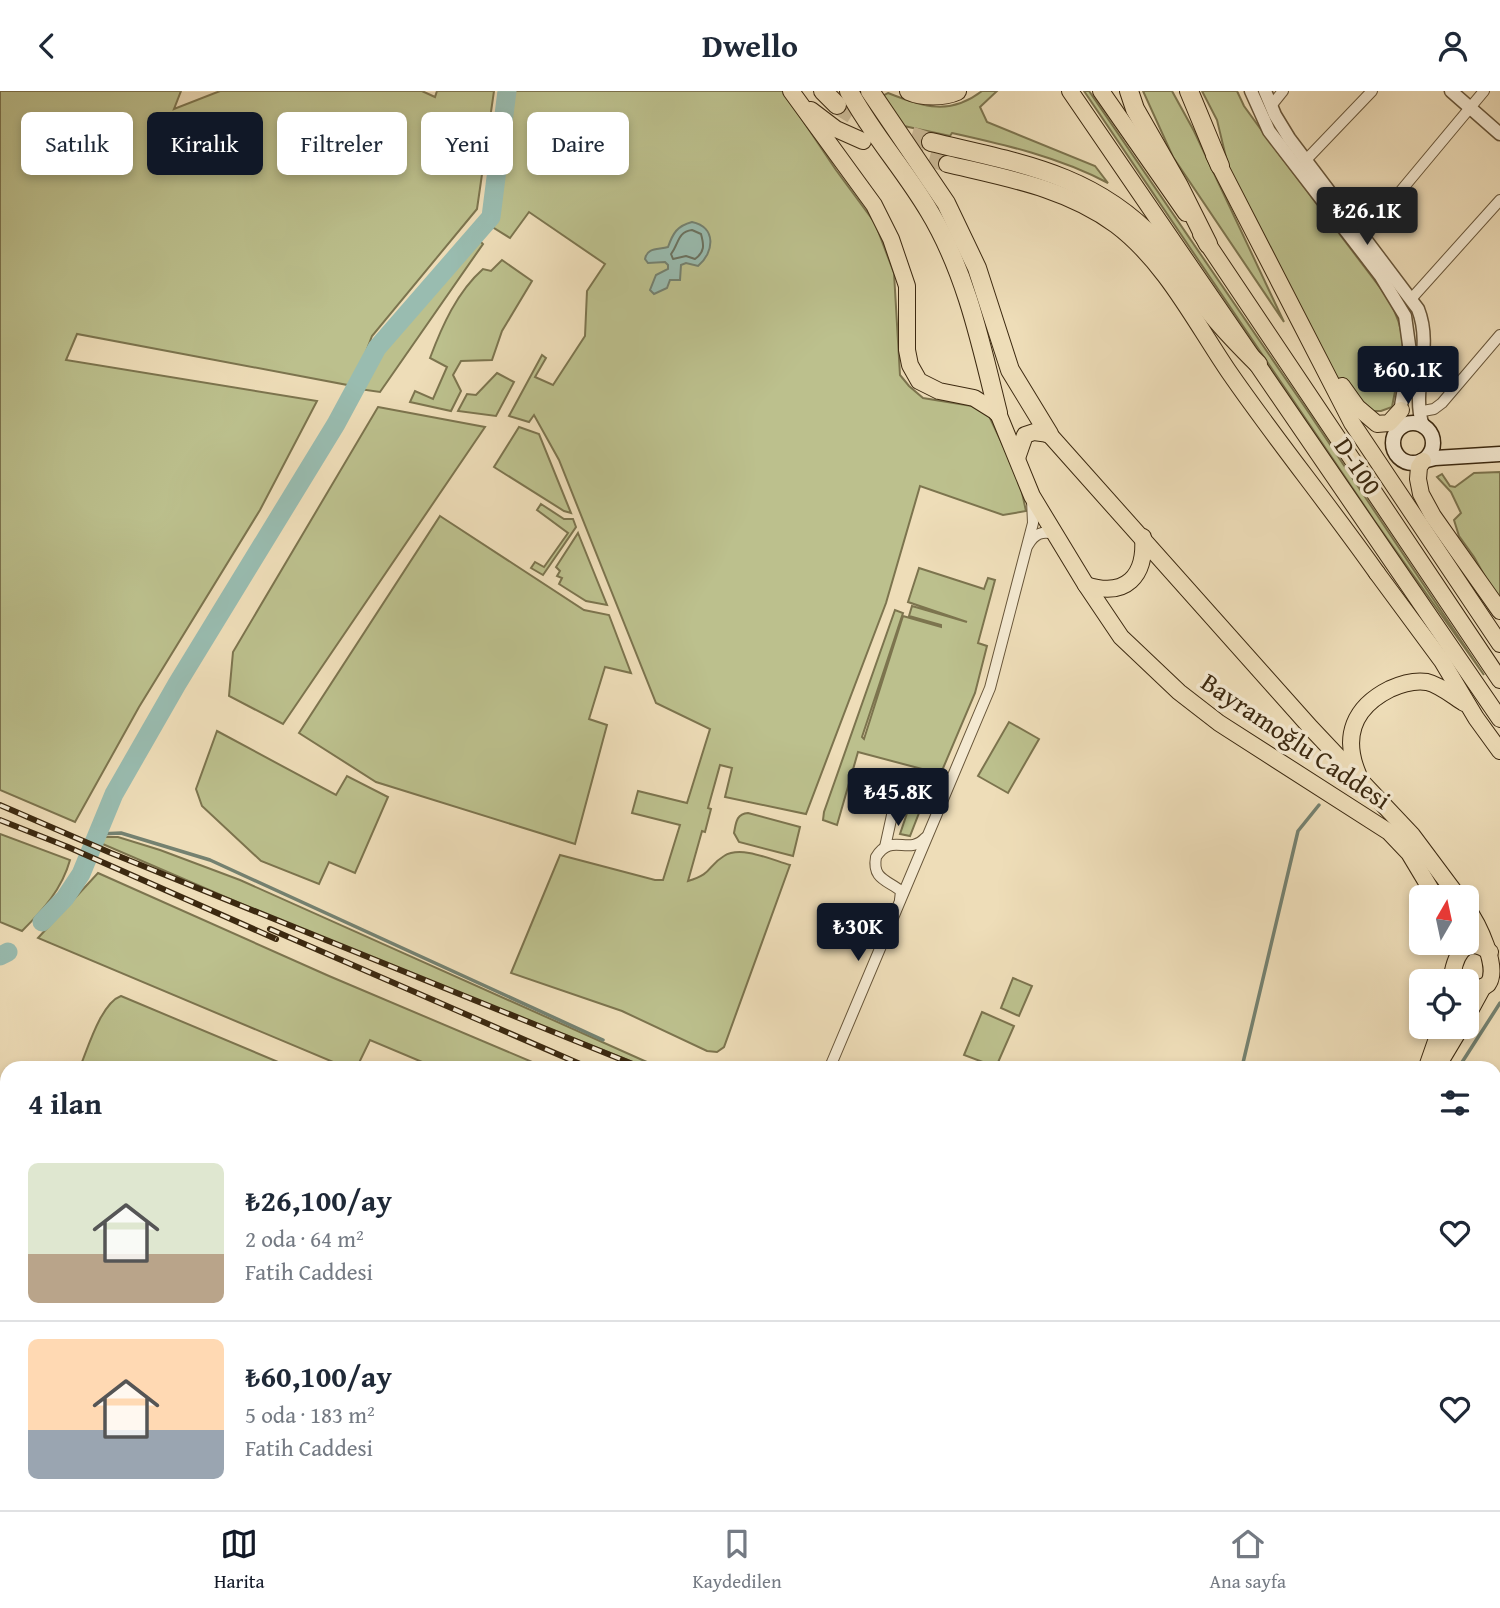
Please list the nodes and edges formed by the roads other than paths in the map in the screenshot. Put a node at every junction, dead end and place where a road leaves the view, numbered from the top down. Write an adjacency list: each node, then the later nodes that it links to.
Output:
1 (823, 91): 18 (highway)
2 (849, 91): 39 (highway)
3 (870, 91): 43 (highway)
4 (909, 91): 5 (highway)
5 (957, 91)
6 (1070, 91): 35 (main road, D-100 / D-100)
7 (1101, 91): 30 (main road, D-100)
8 (1129, 91): 30 (highway)
9 (1180, 91): 26 (main road)
10 (1189, 91): 26 (highway)
11 (1251, 91): 28 (street)
12 (1265, 91): 19 (street)
13 (1283, 91): 19 (street)
14 (1372, 91): 24 (street)
15 (1451, 91): 20 (street)
16 (1484, 91): 20 (street)
17 (791, 92): 22 (main road); 39 (main road)
18 (837, 105)
19 (1270, 106): 24 (street)
20 (1471, 108): 21 (street); 29 (street)
21 (1500, 134)
22 (863, 141)
23 (931, 142): 35 (highway)
24 (1306, 161): 28 (street)
25 (947, 164): 56 (main road)
26 (1220, 166): 33 (main road)
27 (1500, 200): 32 (street)
28 (1351, 228): 29 (street); 31 (street)
29 (1364, 235): 31 (street)
30 (1208, 244): 55 (main road, D-100)
31 (1368, 253): 32 (street); 38 (street)
32 (1412, 298): 36 (street)
33 (1306, 334): 40 (main road); 54 (main road)
34 (1500, 335): 37 (street)
35 (1258, 364): 57 (main road, D-100 / D-100)
36 (1421, 396): 37 (street); 41 (street)
37 (1442, 403): 41 (street)
38 (1401, 410): 40 (main road); 42 (street)
39 (999, 412): 46 (main road, Bayramoğlu Caddesi)
40 (1372, 421): 42 (main road)
41 (1425, 425): 42 (main road); 45 (main road); 47 (main road)
42 (1397, 430): 47 (main road)
43 (1049, 433): 46 (main road); 50 (main road, Bayramoğlu Caddesi)
44 (1500, 454): 45 (main road)
45 (1463, 456): 47 (main road)
46 (1017, 458): 48 (main road, Bayramoğlu Caddesi)
47 (1423, 461): 53 (main road)
48 (1032, 496): 49 (main road, Bayramoğlu Caddesi); 51 (street)
49 (1055, 534): 51 (street); 52 (main road, Bayramoğlu Caddesi)
50 (1143, 537): 52 (main road); 59 (main road, Bayramoğlu Caddesi)
51 (1026, 548): 61 (street)
52 (1086, 585): 63 (main road, Bayramoğlu Caddesi)
53 (1500, 611)
54 (1500, 644)
55 (1500, 680)
56 (1470, 707): 58 (main road); 59 (main road)
57 (1500, 719)
58 (1500, 751)
59 (1364, 785): 64 (main road, Bayramoğlu Caddesi)
60 (894, 806): 62 (street)
61 (934, 825): 62 (street); 65 (street)
62 (885, 846): 65 (street)
63 (1429, 885)
64 (1450, 885)
65 (900, 900): 72 (street)
66 (1479, 925): 68 (main road)
67 (1454, 967): 68 (main road)
68 (1490, 969): 69 (main road)
69 (1479, 991)
70 (1438, 1039): 73 (main road)
71 (1454, 1039): 74 (main road)
72 (833, 1061)
73 (1430, 1061)
74 (1441, 1061)

